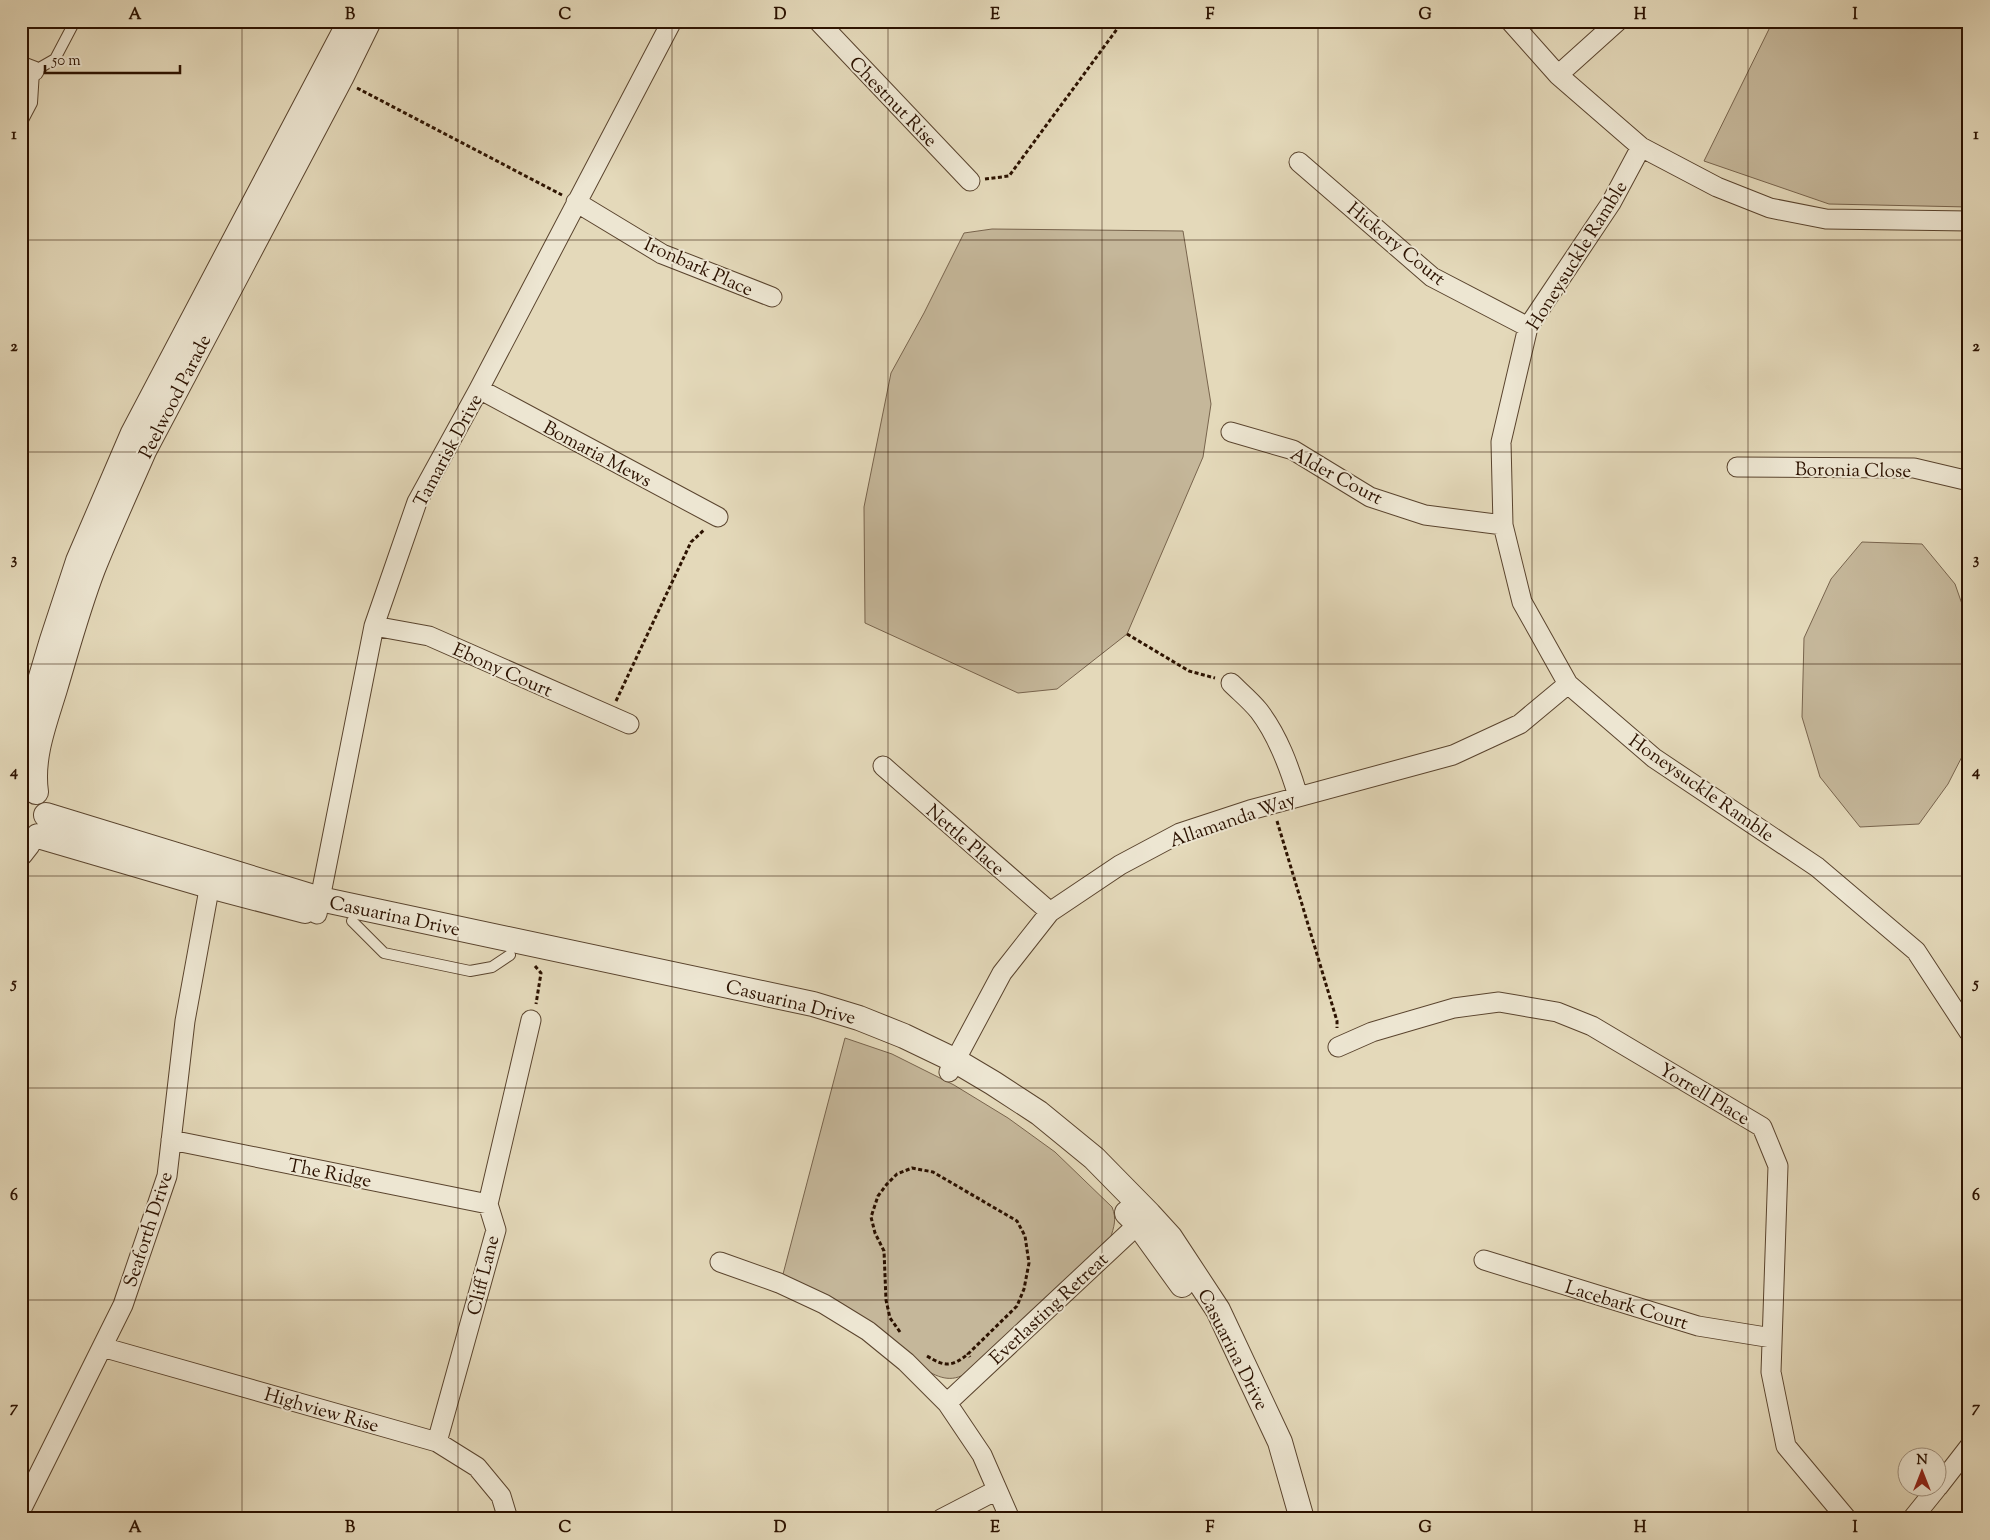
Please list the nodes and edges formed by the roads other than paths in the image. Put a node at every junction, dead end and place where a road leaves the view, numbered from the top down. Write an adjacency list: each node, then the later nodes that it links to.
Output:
1 (75, 21): 8 (lane)
2 (350, 21): 28 (street, Peelwood Parade)
3 (369, 21): 30 (street, Peelwood Parade)
4 (672, 21): 14 (street, Tamarisk Drive)
5 (818, 21): 13 (street, Chestnut Rise)
6 (1510, 21): 9 (street)
7 (1618, 21): 9 (street)
8 (28, 68): 10 (lane)
9 (1558, 74): 11 (street)
10 (21, 124)
11 (1641, 146): 15 (street); 17 (street, Honeysuckle Ramble)
12 (1299, 162): 17 (street, Hickory Court)
13 (970, 181)
14 (576, 202): 16 (street, Ironbark Place); 18 (street, Tamarisk Drive)
15 (1969, 221)
16 (772, 297)
17 (1528, 327): 23 (street, Honeysuckle Ramble)
18 (479, 389): 22 (street, Bomaria Mews); 24 (street, Tamarisk Drive)
19 (1231, 432): 23 (street, Alder Court)
20 (1737, 467): 21 (street, Boronia Close)
21 (1969, 481)
22 (718, 517)
23 (1503, 525): 26 (street, Honeysuckle Ramble)
24 (374, 626): 27 (street, Ebony Court); 34 (street, Tamarisk Drive)
25 (1231, 683): 31 (street)
26 (1568, 684): 31 (street, Allamanda Way); 37 (street, Honeysuckle Ramble)
27 (629, 724)
28 (21, 744)
29 (883, 766): 35 (street, Nettle Place)
30 (29, 788): 32 (street)
31 (1298, 796): 35 (street, Allamanda Way)
32 (31, 839): 33 (street, Casuarina Drive)
33 (212, 877): 34 (street, Casuarina Drive); 40 (street, Seaforth Drive)
34 (318, 907): 39 (street, Casuarina Drive); 39 (street, Casuarina Drive)
35 (1050, 912): 39 (street, Allamanda Way)
36 (531, 1020): 41 (street)
37 (1969, 1032)
38 (1338, 1047): 45 (street, Yorrell Place)
39 (952, 1067): 42 (street, Casuarina Drive)
40 (171, 1140): 41 (street, The Ridge); 46 (street, Seaforth Drive)
41 (488, 1204): 48 (street, Cliff Lane)
42 (1144, 1219): 47 (street, Everlasting Retreat); 57 (street, Casuarina Drive); 58 (street, Casuarina Drive)
43 (1484, 1260): 45 (street, Lacebark Court)
44 (720, 1262): 47 (street)
45 (1772, 1338): 59 (street, Yorrell Place)
46 (102, 1347): 48 (street, Highview Rise); 53 (street, Seaforth Drive)
47 (947, 1403): 51 (street)
48 (437, 1442): 54 (street, Highview Rise)
49 (1969, 1447): 50 (street)
50 (1948, 1473)
51 (997, 1490): 55 (street); 56 (street)
52 (1928, 1498): 60 (street)
53 (21, 1510)
54 (508, 1519)
55 (941, 1519)
56 (1010, 1519)
57 (1286, 1519)
58 (1302, 1519)
59 (1847, 1519)
60 (1912, 1519)

